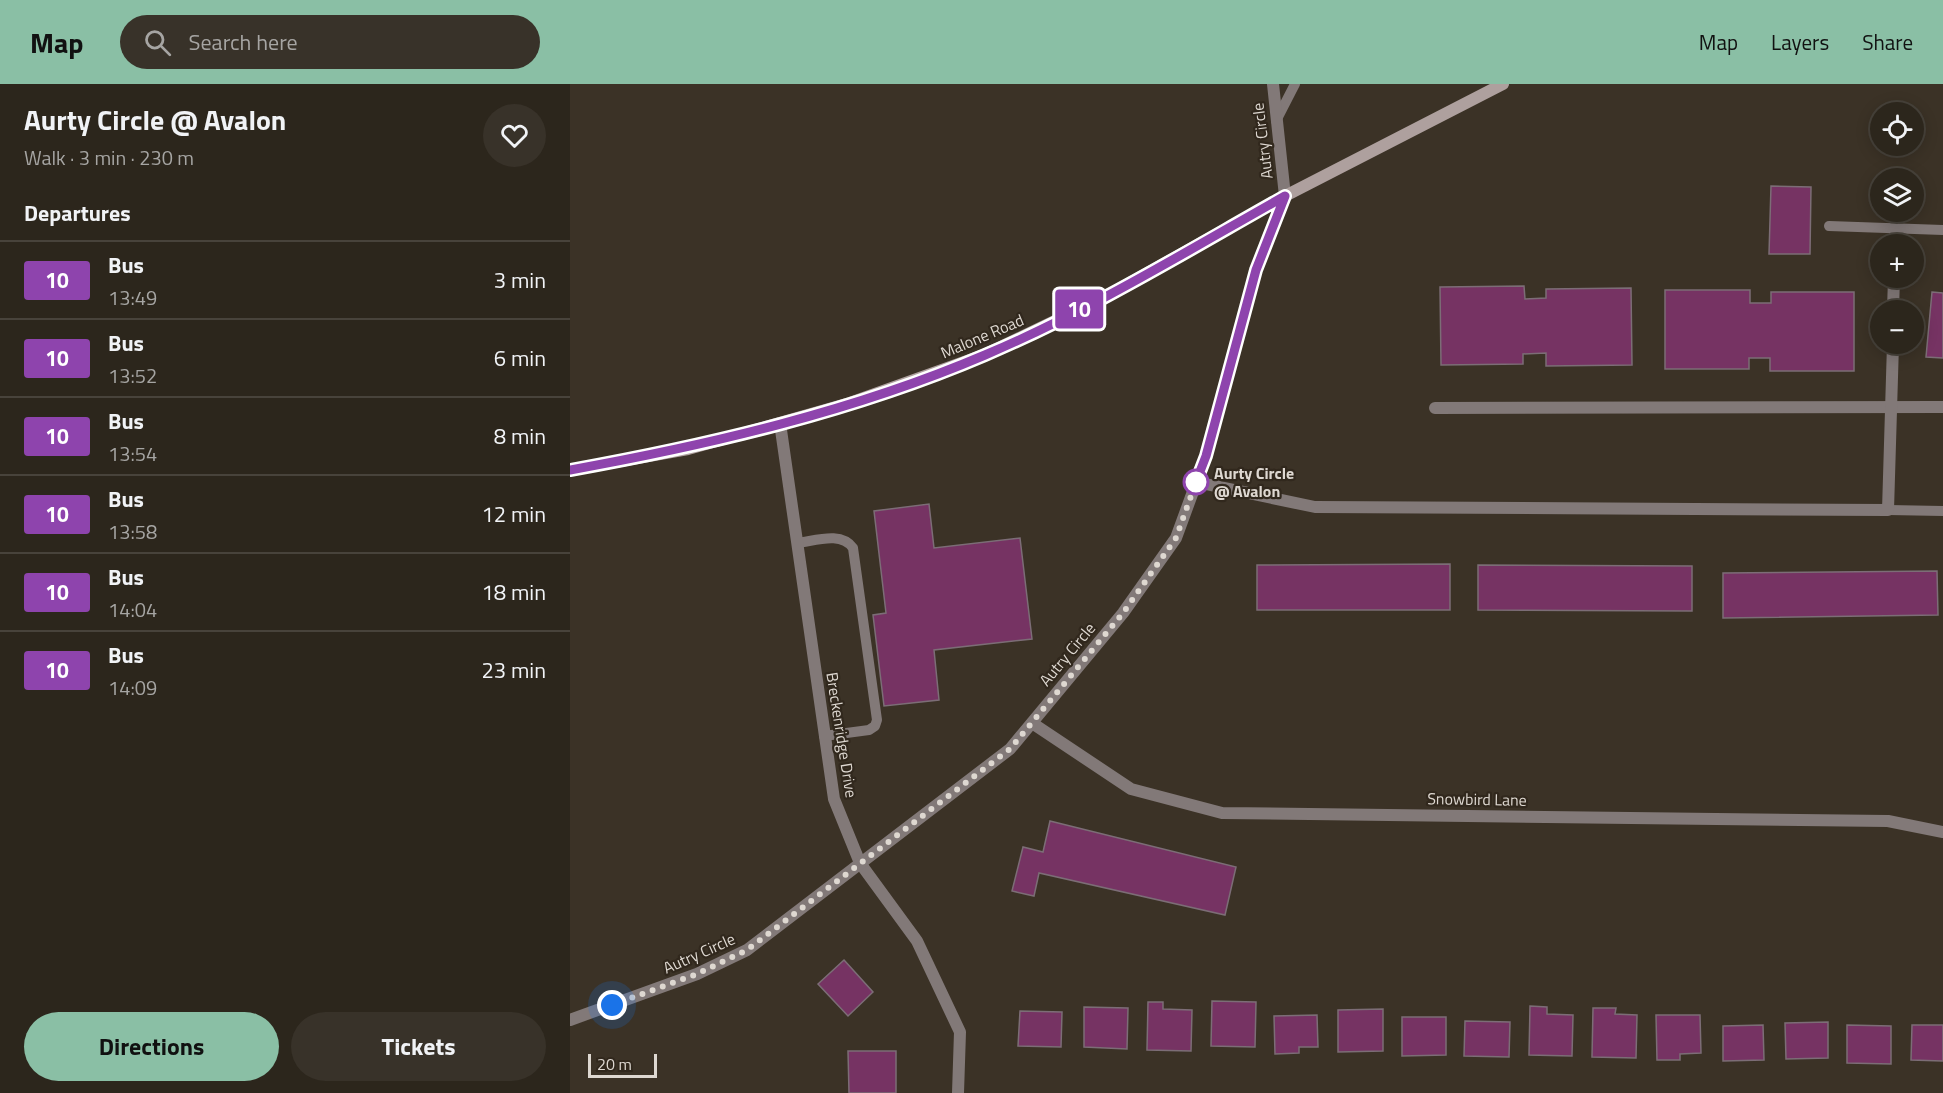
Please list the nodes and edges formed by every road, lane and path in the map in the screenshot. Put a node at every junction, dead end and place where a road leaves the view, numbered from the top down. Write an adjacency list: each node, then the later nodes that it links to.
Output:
1 (1272, 84): 4 (street, Autry Circle)
2 (1295, 84): 4 (lane)
3 (1503, 84): 5 (street, Malone Road)
4 (1276, 121): 5 (street, Autry Circle)
5 (1285, 196): 14 (street, Malone Road); 16 (street, Autry Circle)
6 (1829, 226): 7 (lane)
7 (1895, 228): 8 (lane); 9 (street)
8 (1943, 230)
9 (1895, 234)
10 (1893, 354): 11 (street)
11 (1891, 407): 12 (street); 13 (street); 17 (street)
12 (1943, 407)
13 (1436, 408)
14 (780, 423): 15 (street, Malone Road); 19 (street, Breckenridge Drive)
15 (570, 470)
16 (1196, 482): 17 (street); 20 (street, Autry Circle)
17 (1888, 510): 18 (lane)
18 (1943, 511)
19 (797, 543): 21 (street, Breckenridge Drive); 21 (lane)
20 (1032, 723): 22 (street, Snowbird Lane); 23 (street, Autry Circle)
21 (824, 736): 23 (street, Breckenridge Drive)
22 (1943, 832)
23 (861, 863): 24 (street, Autry Circle); 25 (street, Breckenridge Drive)
24 (570, 1020)
25 (958, 1093)

